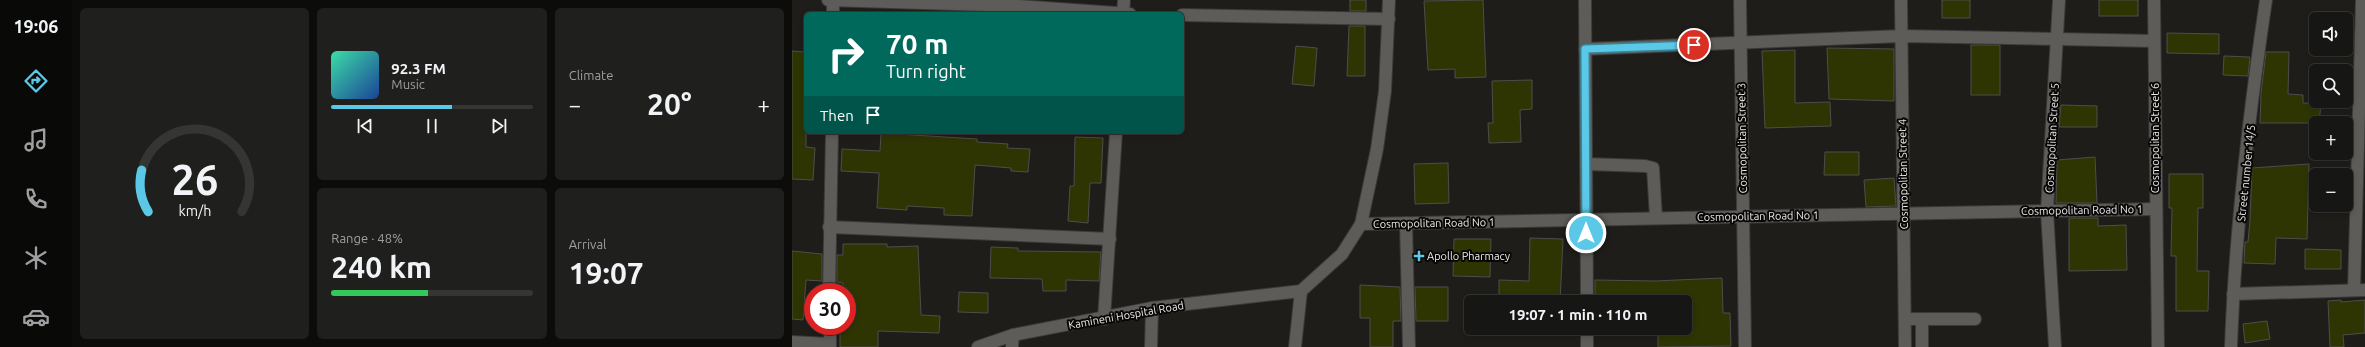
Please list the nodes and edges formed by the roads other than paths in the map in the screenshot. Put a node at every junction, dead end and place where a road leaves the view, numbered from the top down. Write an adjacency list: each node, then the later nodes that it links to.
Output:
1 (830, 0): 11 (street); 12 (street)
2 (1124, 0): 14 (street)
3 (1389, 0): 16 (street)
4 (1585, 0): 22 (street)
5 (1740, 0): 20 (street, Cosmopolitan Street 3)
6 (1901, 0): 17 (street, Cosmopolitan Street 4)
7 (2059, 0): 18 (street, Cosmopolitan Street 5)
8 (2154, 0): 19 (street, Cosmopolitan Street 6)
9 (2266, 0): 39 (street, Street number 14/5)
10 (2362, 0): 21 (street)
11 (1019, 3): 13 (street)
12 (833, 12)
13 (1104, 12)
14 (1123, 12)
15 (1184, 15): 16 (street)
16 (1389, 20): 33 (street)
17 (1902, 36): 18 (street); 20 (street); 28 (street, Cosmopolitan Street 4)
18 (2058, 39): 19 (street); 27 (street, Cosmopolitan Street 5)
19 (2154, 41): 26 (street, Cosmopolitan Street 6)
20 (1740, 43): 22 (street); 29 (street, Cosmopolitan Street 3)
21 (2363, 44): 37 (street)
22 (1585, 49): 25 (street)
23 (832, 134): 34 (street)
24 (1116, 134): 35 (street)
25 (1586, 164): 30 (street); 31 (street)
26 (2155, 209): 27 (street, Cosmopolitan Road No 1); 61 (street, Cosmopolitan Street 6)
27 (2047, 211): 28 (street, Cosmopolitan Road No 1); 60 (street, Cosmopolitan Street 5)
28 (1904, 214): 29 (street, Cosmopolitan Road No 1); 43 (street, Cosmopolitan Street 4)
29 (1743, 217): 30 (street, Cosmopolitan Road No 1); 57 (street, Cosmopolitan Street 3)
30 (1656, 218): 31 (street, Cosmopolitan Road No 1)
31 (1586, 220): 32 (street, Cosmopolitan Road No 1); 40 (street)
32 (1406, 223): 33 (street, Cosmopolitan Road No 1); 55 (street)
33 (1362, 224): 38 (street)
34 (829, 227): 35 (street); 36 (street)
35 (1110, 239): 42 (street)
36 (829, 283)
37 (2360, 290): 39 (street)
38 (1301, 291): 41 (street, Kamineni Hospital Road); 54 (street)
39 (2233, 294): 62 (street, Street number 14/5)
40 (1587, 295)
41 (1152, 308): 42 (street, Kamineni Hospital Road); 53 (street)
42 (1104, 319): 46 (street, Kamineni Hospital Road)
43 (1905, 319): 44 (street); 58 (street, Cosmopolitan Street 4)
44 (1922, 319): 45 (street); 59 (street)
45 (1975, 319)
46 (1013, 334): 51 (street, Kamineni Hospital Road); 52 (street)
47 (830, 335): 50 (street)
48 (1587, 335): 56 (street)
49 (792, 342): 50 (street)
50 (830, 346)
51 (978, 347)
52 (1012, 347)
53 (1151, 347)
54 (1295, 347)
55 (1409, 347)
56 (1587, 347)
57 (1745, 347)
58 (1905, 347)
59 (1922, 347)
60 (2055, 347)
61 (2158, 347)
62 (2232, 347)

